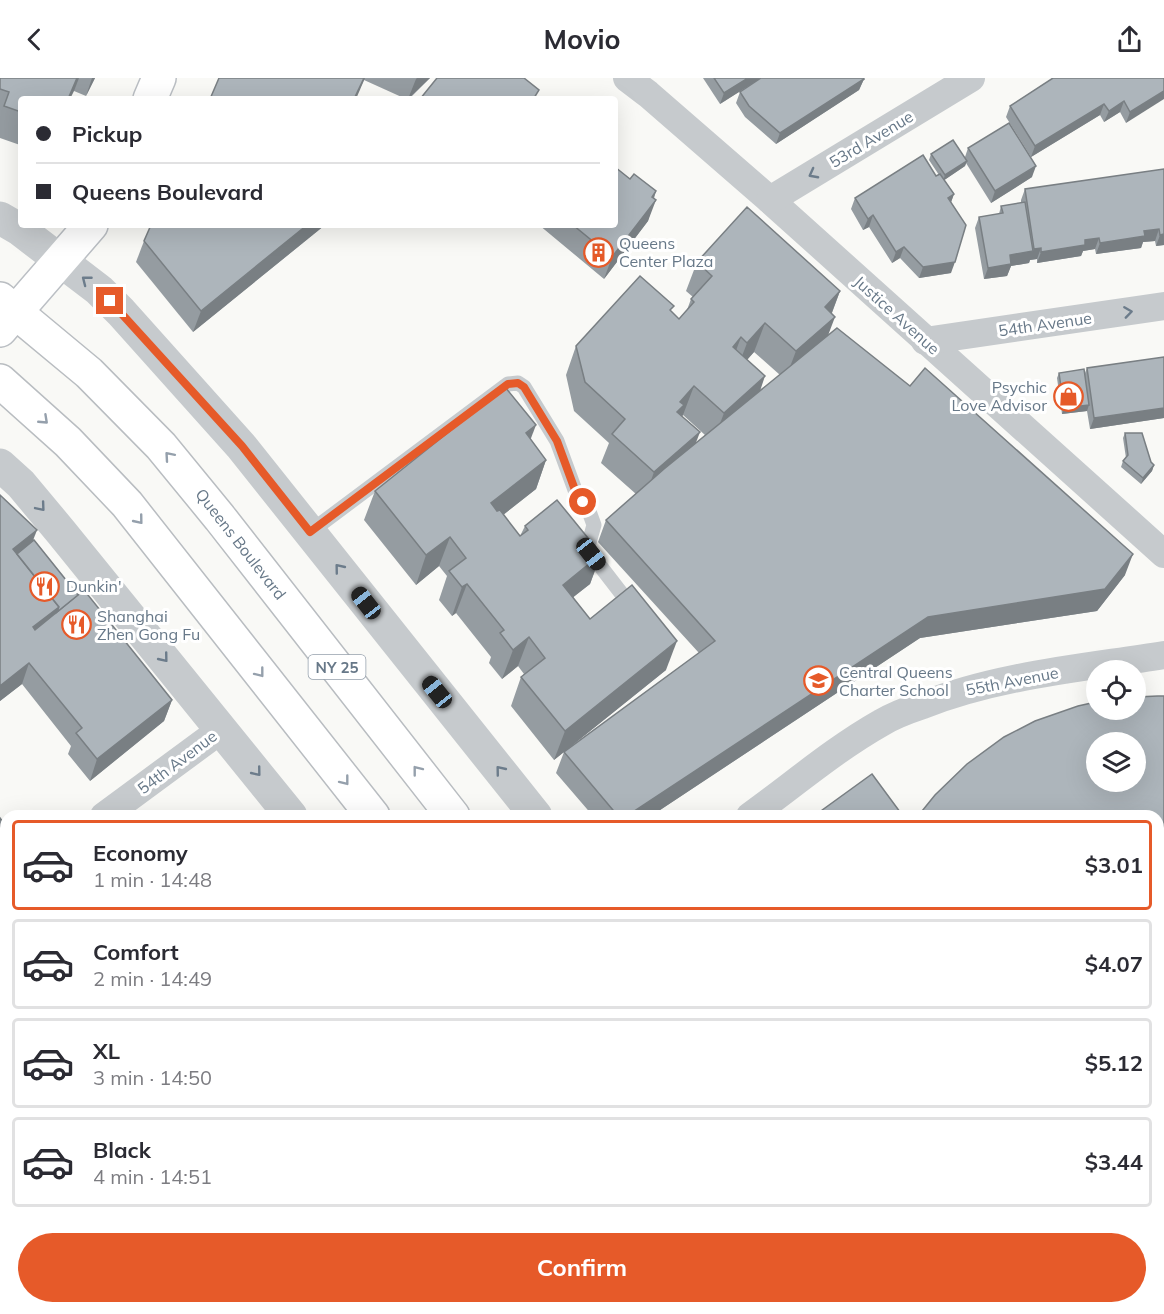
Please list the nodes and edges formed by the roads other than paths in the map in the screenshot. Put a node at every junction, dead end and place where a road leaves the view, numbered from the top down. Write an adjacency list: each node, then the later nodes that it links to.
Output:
1 (159, 78): 4 (main road)
2 (627, 78): 5 (street, Justice Avenue)
3 (970, 78): 5 (street, 53rd Avenue, one-way to 5)
4 (151, 96)
5 (770, 200): 11 (street, Justice Avenue)
6 (0, 218): 8 (street)
7 (88, 228): 8 (main road)
8 (61, 261): 10 (main road); 14 (street, one-way to 8)
9 (1164, 306): 11 (street, 54th Avenue, one-way to 9)
10 (5, 313): 22 (main road, Queens Boulevard / NY 25, one-way to 10)
11 (925, 341): 15 (street, Justice Avenue)
12 (0, 381): 21 (main road, one-way to 21)
13 (0, 465): 18 (street, one-way to 18)
14 (310, 532): 16 (lane); 23 (street, one-way to 14)
15 (1164, 554)
16 (628, 602)
17 (1164, 655): 24 (street, 55th Avenue)
18 (222, 729): 19 (street, 54th Avenue); 20 (street, one-way to 20)
19 (112, 810)
20 (286, 810)
21 (368, 810)
22 (448, 810)
23 (531, 810)
24 (758, 810)

